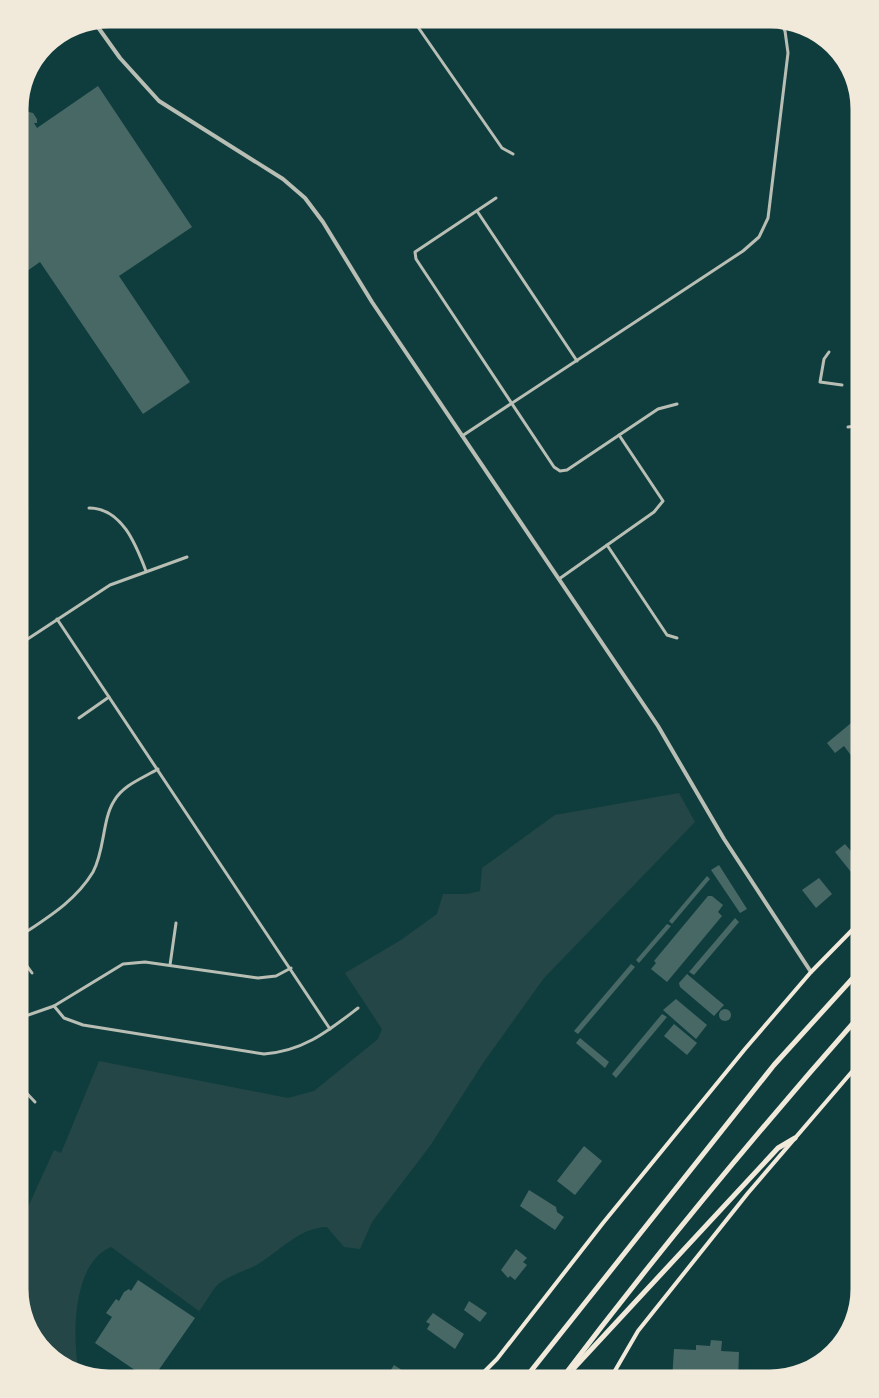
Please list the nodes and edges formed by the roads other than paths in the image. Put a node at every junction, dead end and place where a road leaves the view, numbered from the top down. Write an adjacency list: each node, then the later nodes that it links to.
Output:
1 (418, 27): 4 (street)
2 (99, 28): 15 (street)
3 (782, 28): 8 (street)
4 (513, 154)
5 (496, 198): 6 (street)
6 (477, 211): 8 (street); 10 (street)
7 (829, 352): 9 (street)
8 (577, 361): 10 (street)
9 (842, 385)
10 (512, 404): 14 (street); 15 (street)
11 (677, 404): 14 (street)
12 (852, 426): 13 (street)
13 (848, 427)
14 (618, 435): 17 (street)
15 (462, 436): 20 (street)
16 (90, 508): 19 (street)
17 (607, 545): 20 (street); 22 (street)
18 (187, 557): 19 (street)
19 (146, 571): 21 (street)
20 (558, 580): 33 (street)
21 (57, 619): 23 (street); 24 (street)
22 (677, 638)
23 (27, 639)
24 (109, 697): 25 (street); 26 (street)
25 (79, 718)
26 (158, 769): 29 (street); 32 (street)
27 (176, 923): 30 (street)
28 (852, 930): 33 (main road)
29 (27, 931)
30 (170, 965): 32 (street); 36 (street)
31 (27, 966): 34 (street)
32 (291, 968): 40 (street)
33 (811, 972): 45 (main road)
34 (32, 973)
35 (852, 979): 46 (highway)
36 (54, 1006): 38 (street); 40 (street)
37 (358, 1008): 40 (street)
38 (27, 1015)
39 (852, 1024): 47 (highway)
40 (330, 1029)
41 (852, 1072): 44 (main road)
42 (27, 1095): 43 (street)
43 (34, 1102)
44 (795, 1138): 48 (highway); 49 (main road)
45 (485, 1371)
46 (532, 1371)
47 (568, 1371)
48 (570, 1371)
49 (615, 1371)

